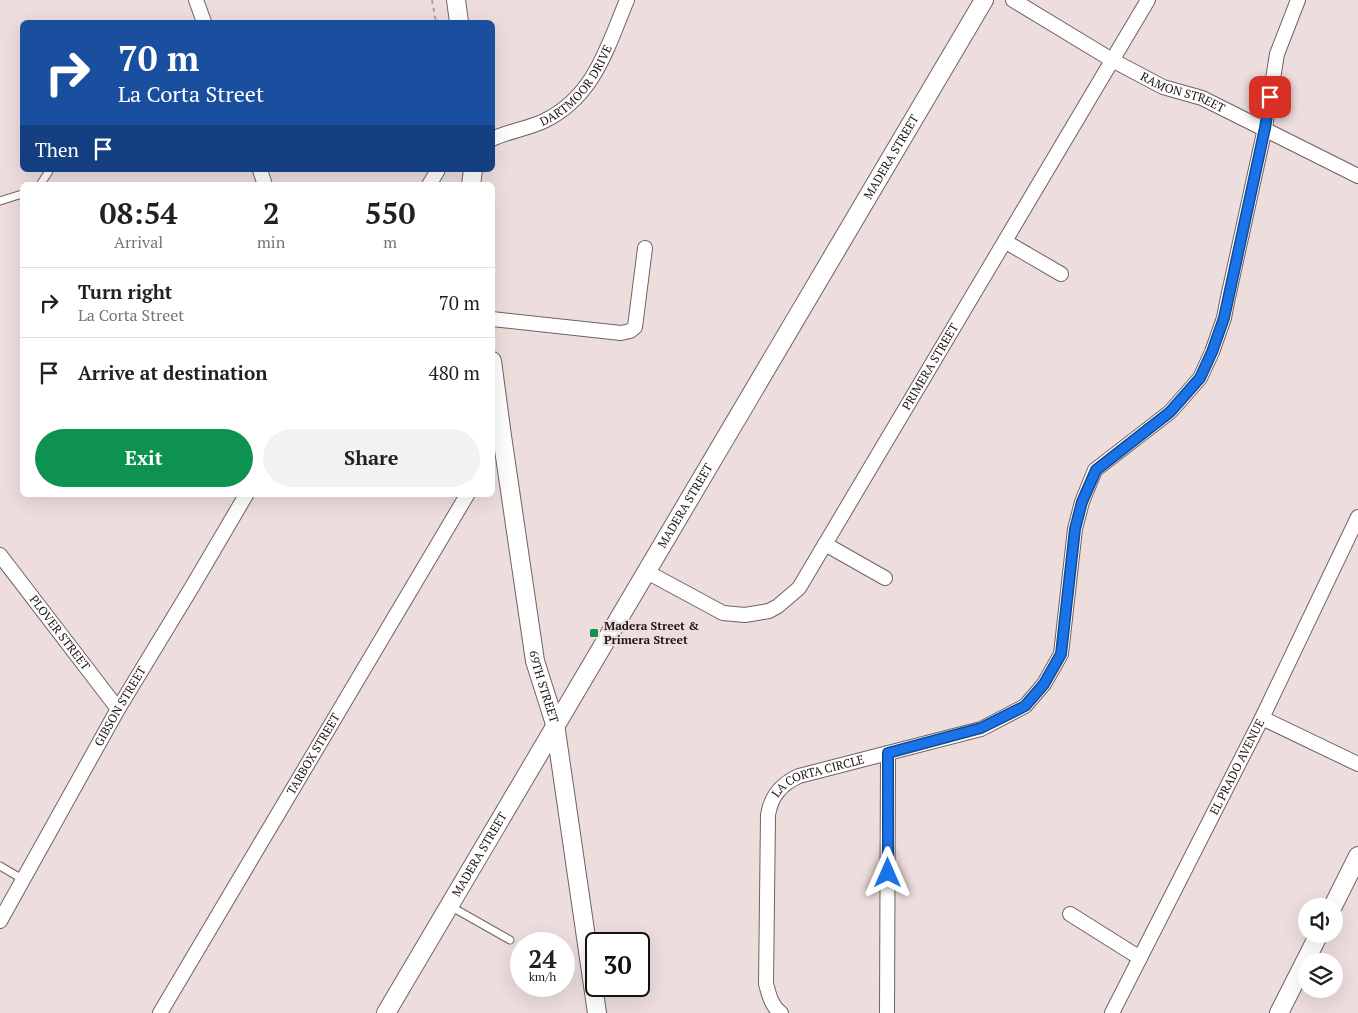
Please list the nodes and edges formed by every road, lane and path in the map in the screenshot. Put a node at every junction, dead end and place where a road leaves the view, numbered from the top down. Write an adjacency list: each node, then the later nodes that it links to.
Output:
1 (196, 0): 9 (street)
2 (432, 0): 10 (path)
3 (456, 0): 11 (street)
4 (626, 0): 14 (street, DARTMOOR DRIVE)
5 (984, 0): 30 (street, MADERA STREET)
6 (1013, 0): 12 (street, RAMON STREET)
7 (1148, 0): 12 (street, PRIMERA STREET)
8 (1298, 0): 13 (street)
9 (203, 20)
10 (436, 20)
11 (459, 20)
12 (1112, 60): 13 (street, RAMON STREET); 18 (street, PRIMERA STREET)
13 (1265, 128): 15 (street, RAMON STREET); 35 (street)
14 (495, 137)
15 (1358, 176)
16 (20, 195): 17 (lane)
17 (0, 201)
18 (1006, 242): 20 (street); 28 (street, PRIMERA STREET)
19 (645, 248): 21 (street)
20 (1061, 274)
21 (495, 319)
22 (495, 383): 23 (street, 69TH STREET)
23 (502, 436): 24 (street); 34 (street, 69TH STREET)
24 (495, 446)
25 (245, 497): 32 (street, GIBSON STREET)
26 (466, 497): 47 (street, TARBOX STREET)
27 (1358, 517): 33 (street, EL PRADO AVENUE)
28 (825, 544): 30 (street, PRIMERA STREET); 31 (street)
29 (1, 559): 32 (street, PLOVER STREET)
30 (646, 572): 34 (street, MADERA STREET)
31 (885, 578)
32 (118, 709): 39 (street, GIBSON STREET)
33 (1262, 718): 36 (street); 46 (street, EL PRADO AVENUE)
34 (556, 724): 41 (street, MADERA STREET); 49 (street, 69TH STREET)
35 (888, 753): 50 (street, LA CORTA CIRCLE); 51 (street, LA CORTA CIRCLE)
36 (1358, 764)
37 (1358, 856): 40 (street)
38 (0, 866): 39 (lane)
39 (24, 880): 43 (street, GIBSON STREET)
40 (1336, 898)
41 (450, 905): 44 (lane); 48 (street, MADERA STREET)
42 (1070, 914): 46 (street)
43 (0, 921)
44 (510, 940)
45 (1314, 943): 53 (street)
46 (1140, 958): 52 (street, EL PRADO AVENUE)
47 (160, 1013)
48 (386, 1013)
49 (596, 1013)
50 (781, 1013)
51 (887, 1013)
52 (1112, 1013)
53 (1278, 1013)

